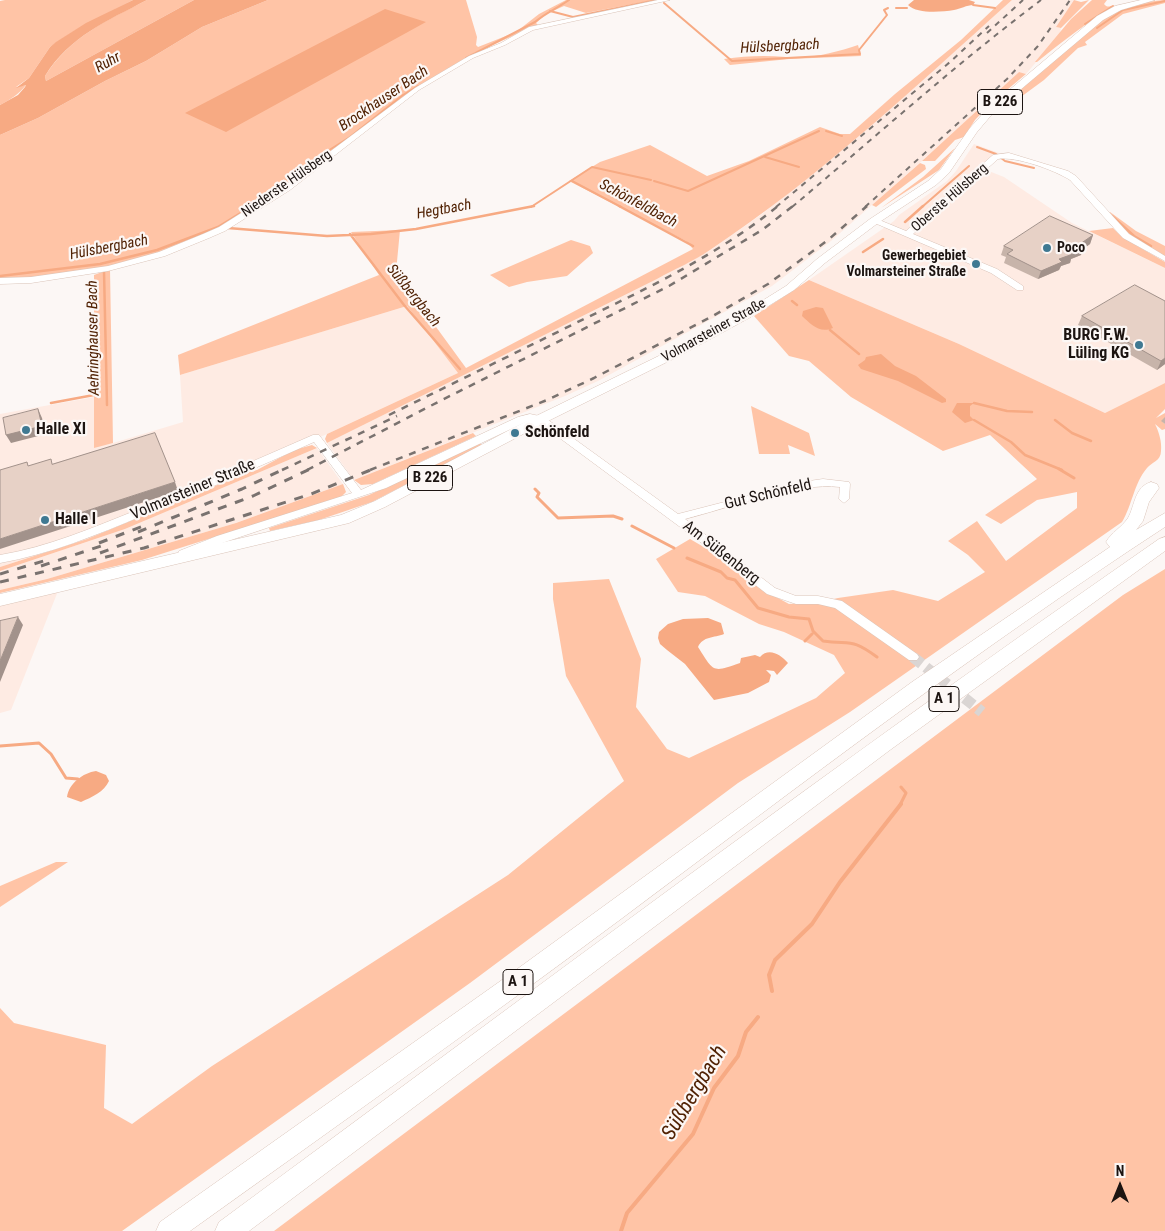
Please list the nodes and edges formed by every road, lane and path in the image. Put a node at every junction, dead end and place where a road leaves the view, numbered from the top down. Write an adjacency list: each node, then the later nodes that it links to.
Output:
1 (667, 0): 6 (street, Niederste Hülsberg)
2 (1151, 0): 3 (main road, Volmarsteiner Straße / B 226)
3 (874, 221): 4 (street); 8 (main road, Volmarsteiner Straße / B 226)
4 (907, 235): 5 (street, Oberste Hülsberg); 7 (street)
5 (1165, 259)
6 (0, 281)
7 (1020, 288)
8 (542, 418): 10 (street, Volmarsteiner Straße); 12 (street, Am Süßenberg); 16 (main road, Volmarsteiner Straße / B 226)
9 (1151, 488): 17 (highway)
10 (359, 495): 15 (street, Volmarsteiner Straße); 16 (street, Volmarsteiner Straße)
11 (844, 500): 12 (street, Gut Schönfeld)
12 (676, 518): 19 (street, Am Süßenberg)
13 (1165, 519): 17 (highway, A 1)
14 (1165, 543): 21 (highway, A 1)
15 (0, 559)
16 (160, 562): 18 (main road, Volmarsteiner Straße / B 226)
17 (1083, 572): 20 (highway, A 1)
18 (0, 600)
19 (913, 657)
20 (168, 1231)
21 (228, 1231)

